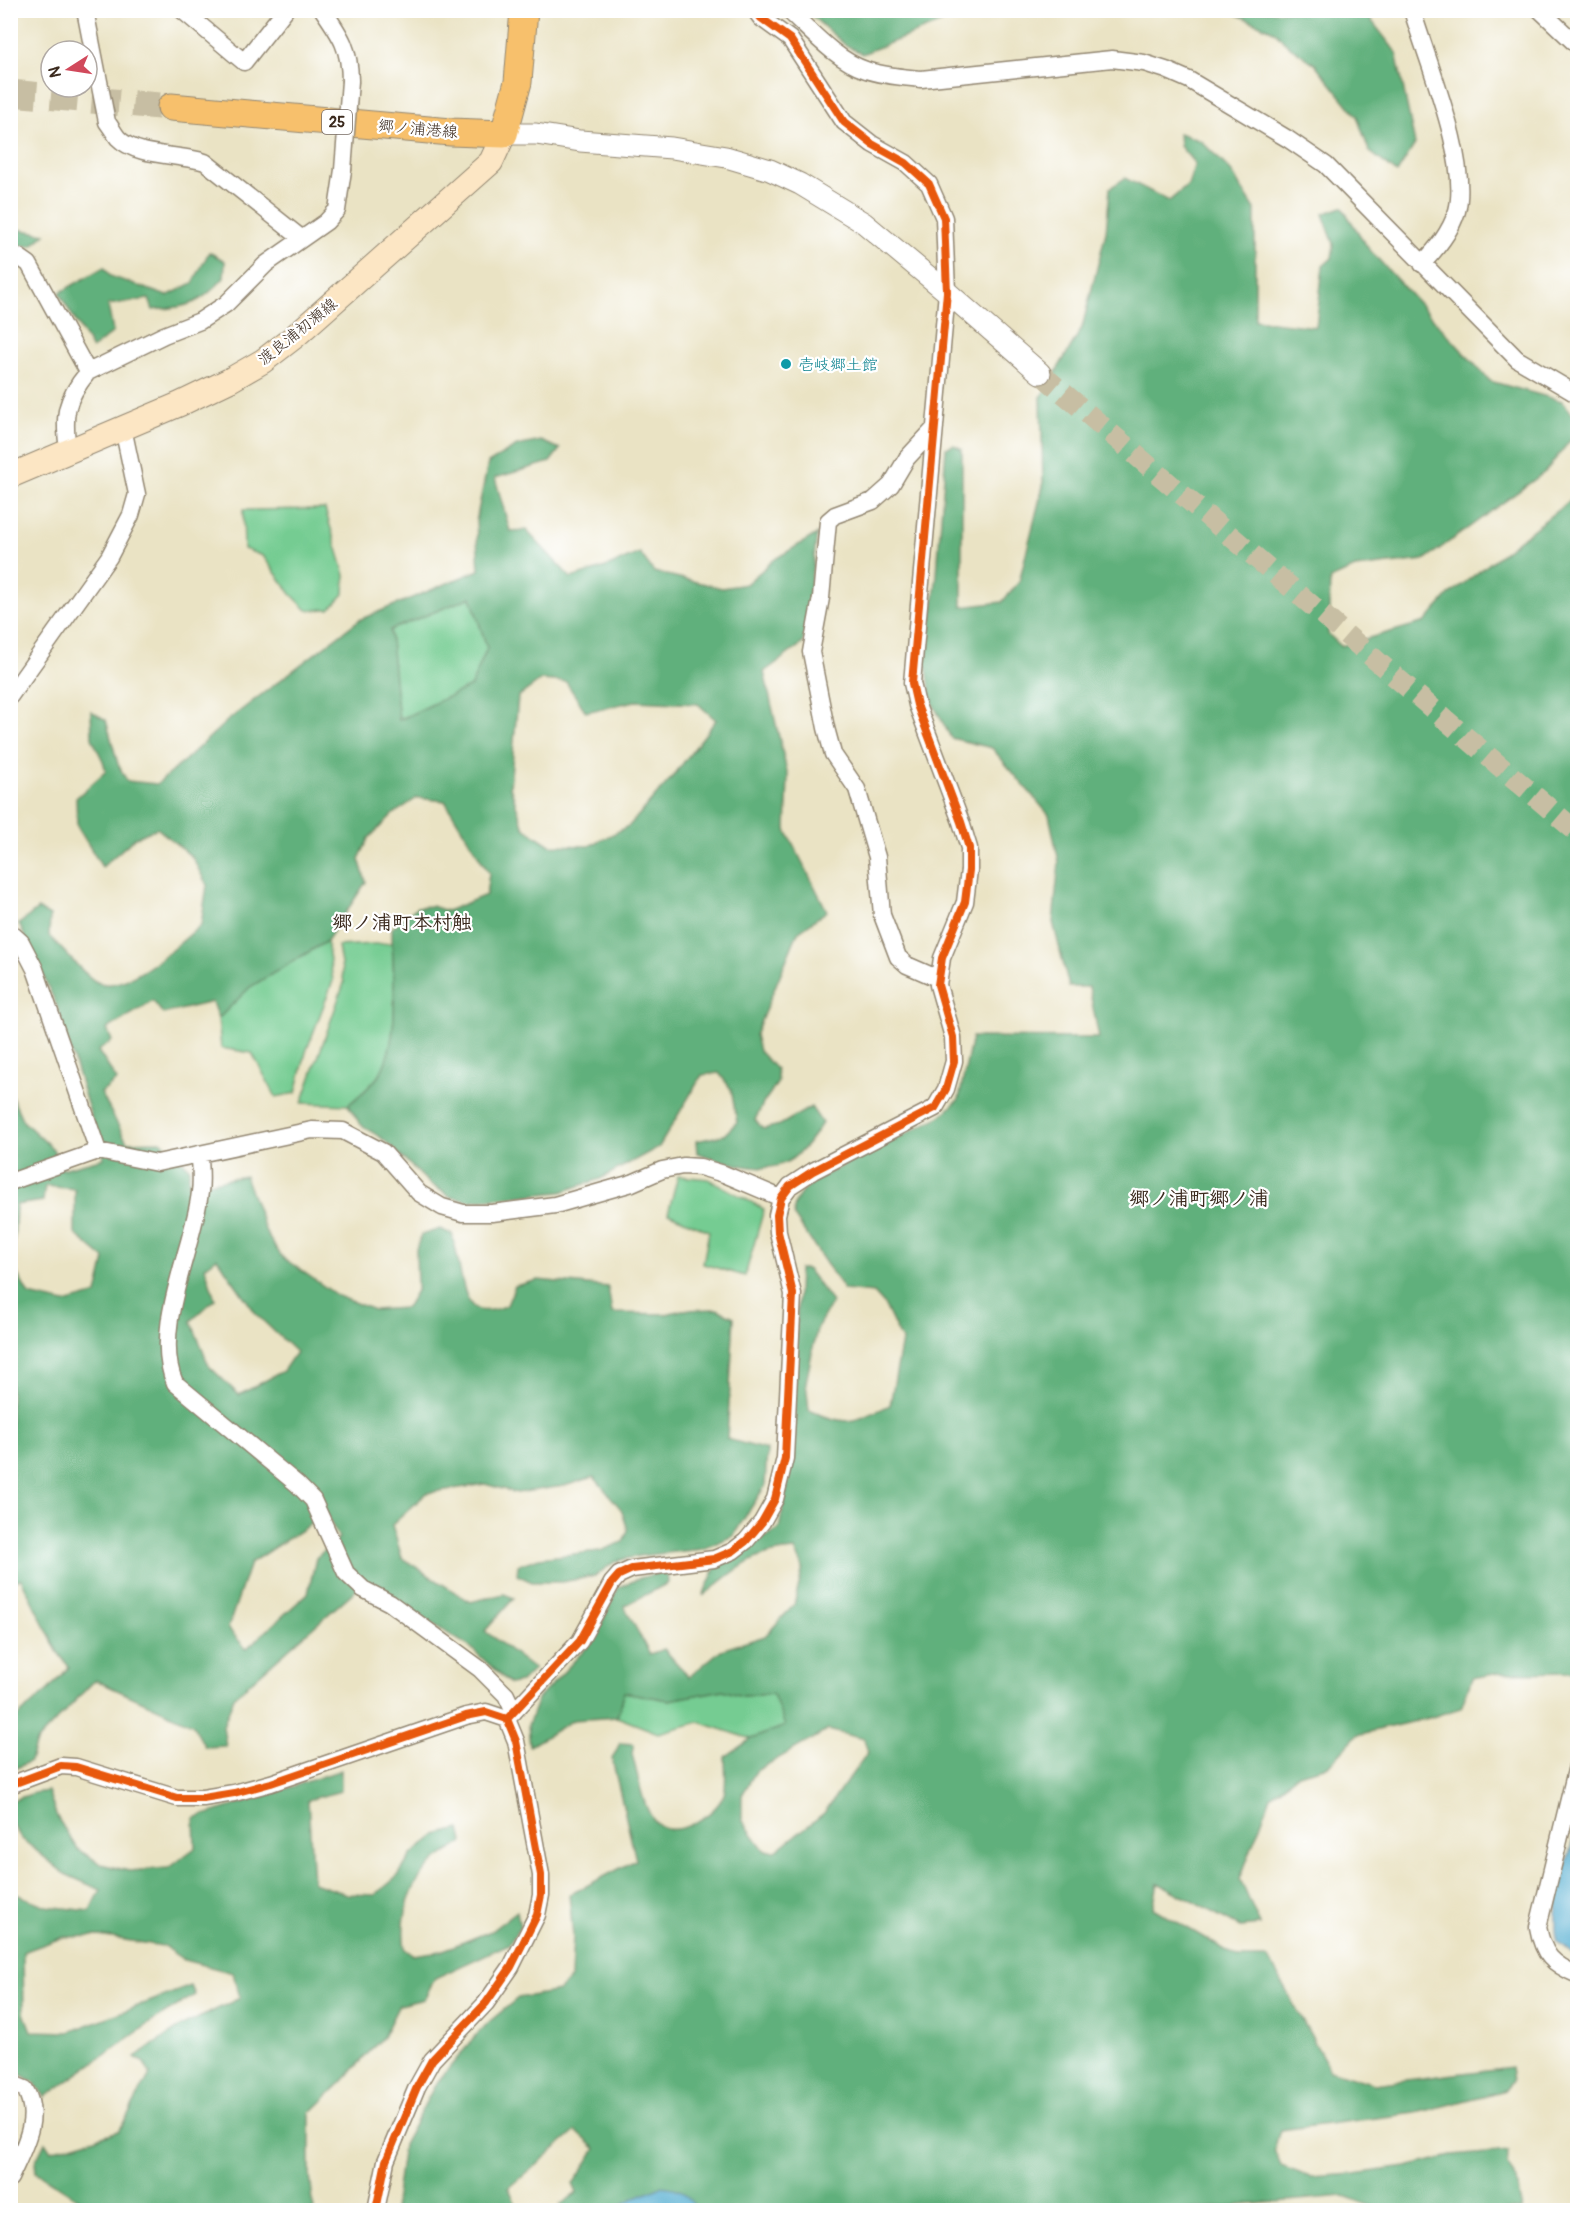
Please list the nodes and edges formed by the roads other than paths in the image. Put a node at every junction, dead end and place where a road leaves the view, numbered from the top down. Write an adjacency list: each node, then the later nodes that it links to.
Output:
1 (85, 10): 13 (street)
2 (182, 10): 3 (street)
3 (285, 10)
4 (323, 10): 13 (street, bridge)
5 (524, 10): 12 (main road)
6 (755, 10): 16 (street)
7 (788, 10): 15 (street)
8 (1412, 10): 15 (street)
9 (1540, 10): 10 (street)
10 (1578, 46)
11 (171, 107): 12 (main road, 郷ノ浦港線 / 25)
12 (504, 134): 16 (street); 20 (main road, 渡良浦初瀬線)
13 (301, 238): 17 (street)
14 (10, 256): 17 (street)
15 (1422, 264): 19 (street)
16 (947, 292): 18 (street); 21 (street)
17 (88, 372): 22 (street)
18 (1040, 373)
19 (1578, 395)
20 (123, 428): 22 (main road, 渡良浦初瀬線); 24 (street)
21 (935, 428): 26 (street); 26 (street)
22 (68, 450): 23 (main road, 渡良浦初瀬線)
23 (10, 476)
24 (10, 696)
25 (10, 932): 27 (street)
26 (939, 979): 30 (street)
27 (98, 1150): 28 (street); 29 (street)
28 (200, 1154): 30 (street); 31 (street)
29 (10, 1182)
30 (781, 1198): 31 (street)
31 (511, 1716): 33 (street); 37 (street)
32 (1578, 1762): 34 (street)
33 (10, 1785)
34 (1578, 1975)
35 (10, 2084): 36 (street)
36 (10, 2178)
37 (376, 2211)

